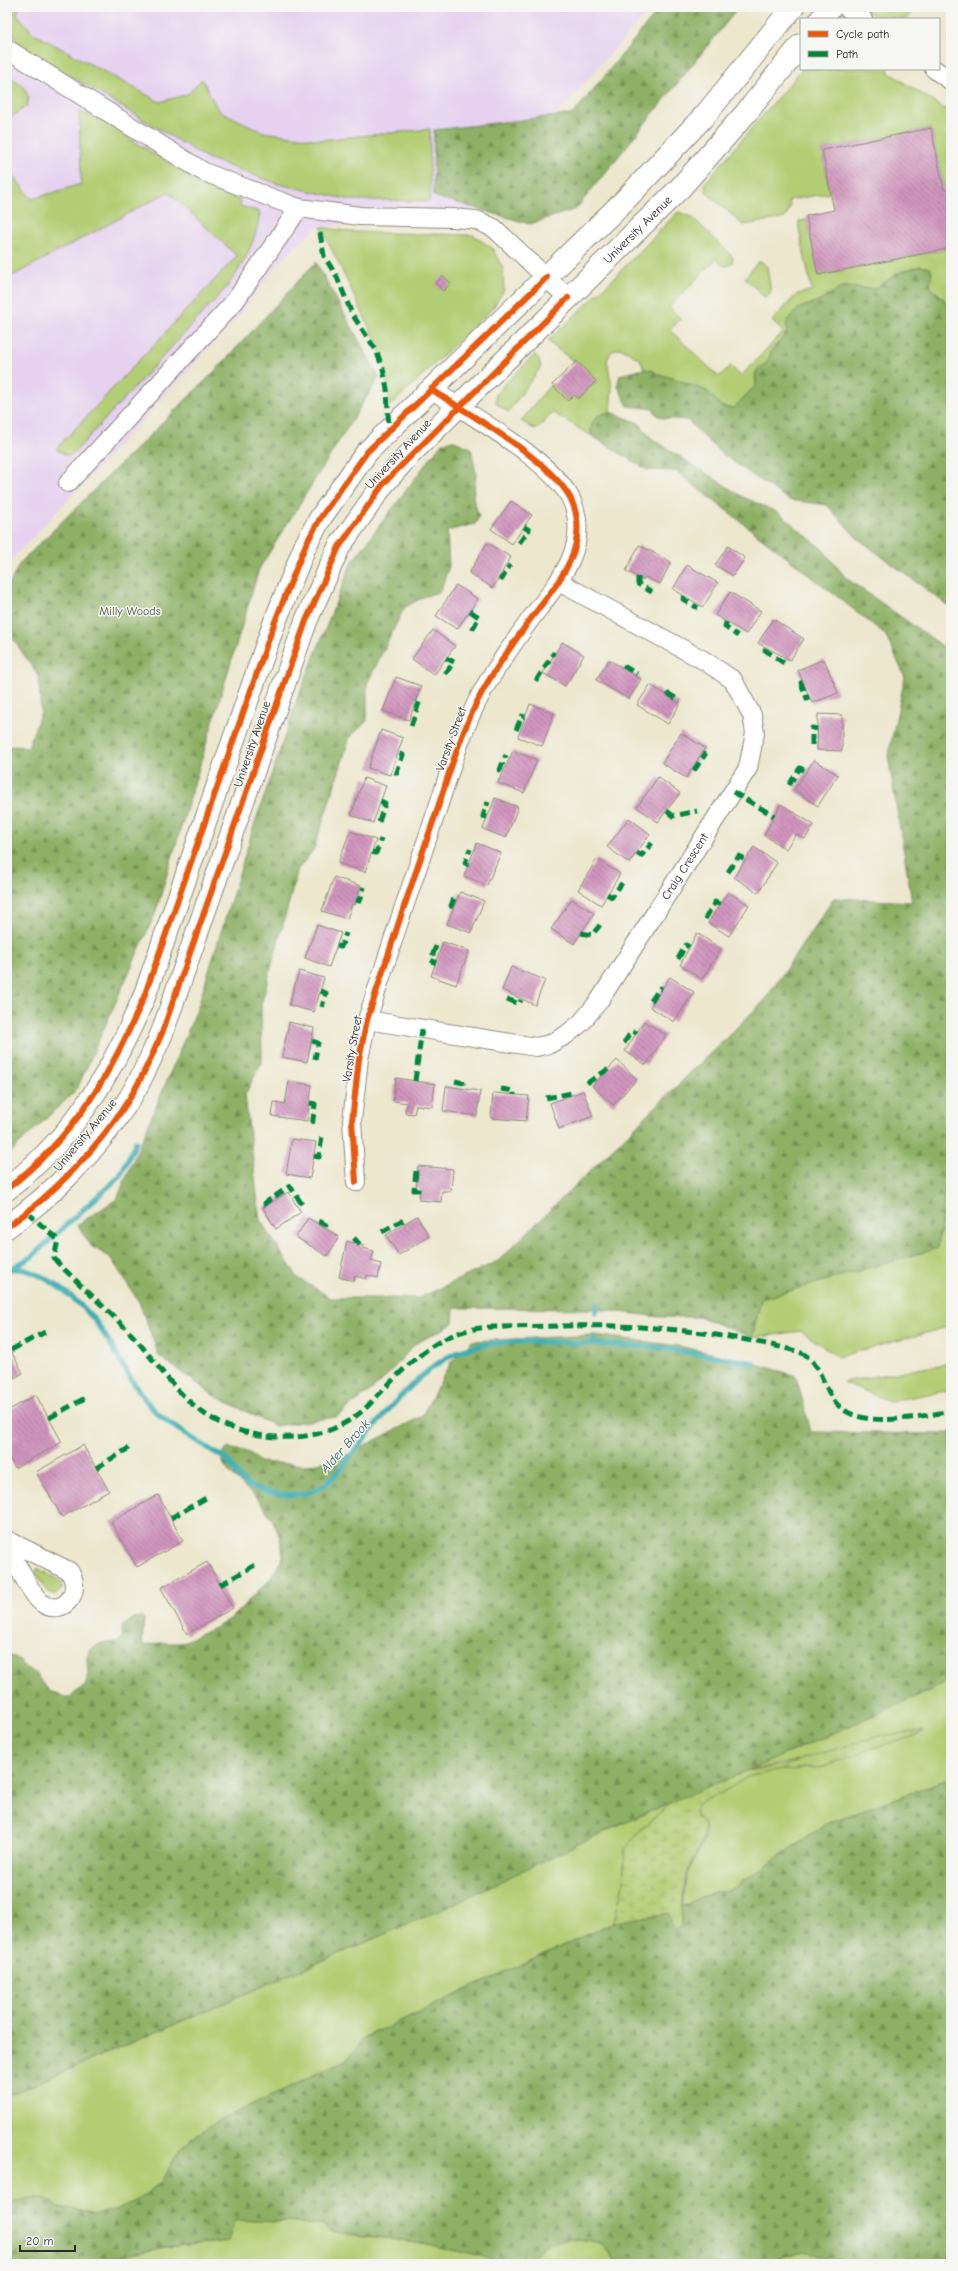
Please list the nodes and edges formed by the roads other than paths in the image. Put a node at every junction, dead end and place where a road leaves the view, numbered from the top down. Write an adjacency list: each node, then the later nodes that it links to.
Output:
1 (793, 7): 11 (main road, University Avenue)
2 (831, 7): 4 (main road)
3 (846, 7): 5 (street)
4 (823, 18)
5 (862, 18)
6 (800, 46): 12 (main road, University Avenue)
7 (7, 50): 10 (street)
8 (935, 70): 9 (street)
9 (951, 81)
10 (300, 208): 11 (street); 15 (street)
11 (547, 277): 12 (street); 13 (main road, University Avenue)
12 (568, 298): 14 (main road, University Avenue)
13 (431, 389): 14 (street, Varsity Street); 19 (main road, University Avenue)
14 (458, 407): 16 (street, Varsity Street); 20 (main road, University Avenue)
15 (68, 483)
16 (559, 582): 17 (street, Varsity Street); 17 (street, Craig Crescent)
17 (367, 1020): 18 (street, Varsity Street)
18 (356, 1182)
19 (7, 1188)
20 (7, 1227)

